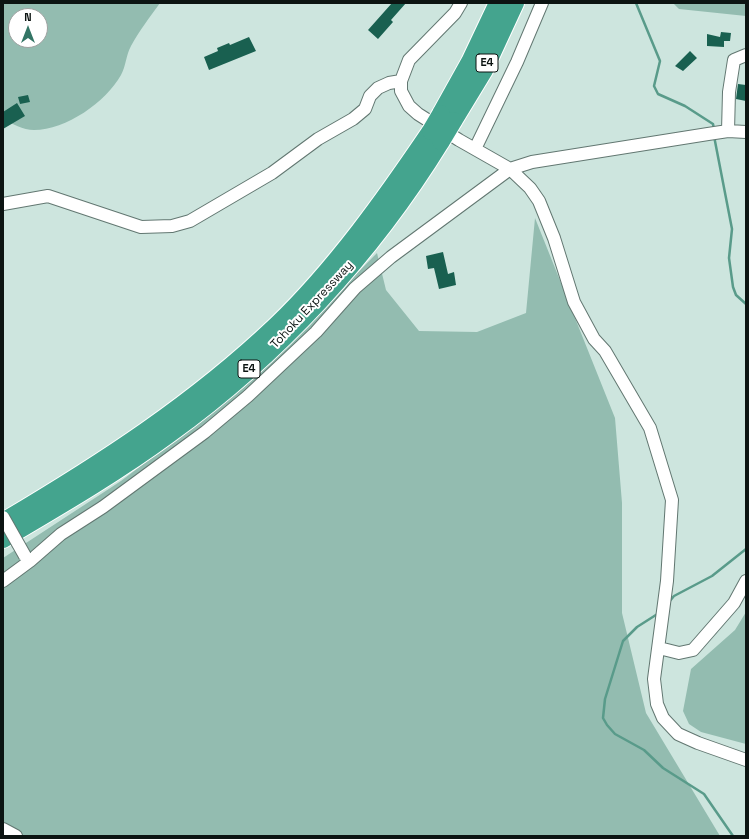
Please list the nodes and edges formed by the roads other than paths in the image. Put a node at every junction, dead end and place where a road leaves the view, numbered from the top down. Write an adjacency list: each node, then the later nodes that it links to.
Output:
1 (460, 3): 6 (street)
2 (498, 3): 7 (highway, Tohoku Expressway / E4)
3 (515, 3): 7 (highway, Tohoku Expressway / E4)
4 (542, 3): 11 (street)
5 (746, 55): 8 (street)
6 (401, 81): 11 (street); 13 (street)
7 (447, 118): 10 (highway, Tohoku Expressway / E4, bridge)
8 (725, 131): 9 (street); 12 (street)
9 (746, 132)
10 (436, 136): 15 (highway, Tohoku Expressway / E4); 16 (highway, Tohoku Expressway / E4)
11 (475, 149): 12 (street)
12 (510, 169): 17 (street); 20 (street)
13 (3, 204)
14 (3, 517): 17 (street, bridge)
15 (3, 522)
16 (3, 539)
17 (28, 559): 18 (street)
18 (3, 581)
19 (746, 581): 20 (street)
20 (659, 648): 21 (street)
21 (746, 760)
22 (3, 829): 23 (street)
23 (16, 836)

